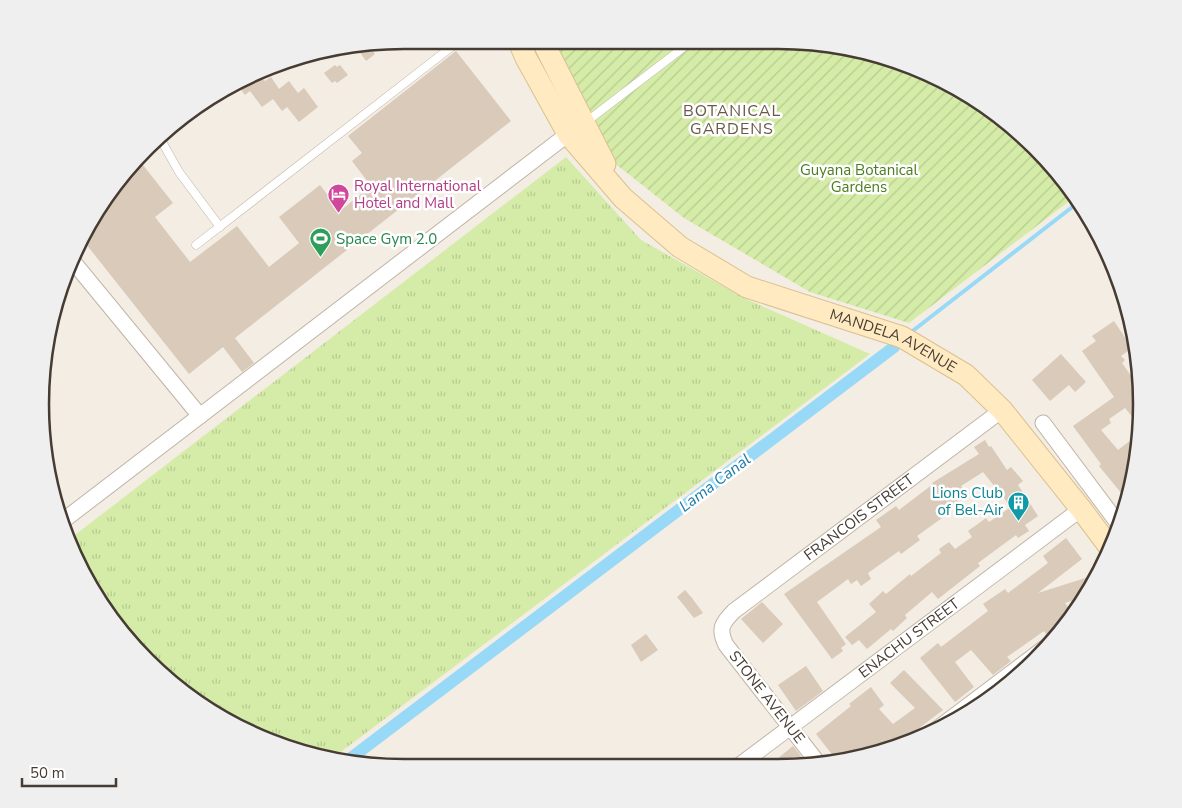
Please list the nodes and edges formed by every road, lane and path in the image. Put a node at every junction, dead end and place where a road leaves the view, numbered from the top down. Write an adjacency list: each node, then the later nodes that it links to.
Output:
1 (449, 49): 7 (lane)
2 (522, 49): 5 (main road, MANDELA AVENUE)
3 (546, 49): 5 (main road, MANDELA AVENUE)
4 (681, 49): 5 (lane)
5 (576, 129): 10 (main road, MANDELA AVENUE); 11 (street)
6 (163, 144): 7 (lane)
7 (220, 227): 8 (lane)
8 (196, 245)
9 (77, 266): 11 (street)
10 (1002, 410): 13 (main road, MANDELA AVENUE); 17 (street, FRANCOIS STREET)
11 (200, 416): 14 (street)
12 (1042, 423): 15 (street)
13 (1082, 509): 16 (main road, MANDELA AVENUE); 18 (street, ENACHU STREET)
14 (68, 517)
15 (1114, 518)
16 (1105, 541)
17 (721, 628): 18 (street, STONE AVENUE)
18 (790, 728): 19 (street, STONE AVENUE); 20 (street, ENACHU STREET)
19 (813, 757)
20 (748, 759)

